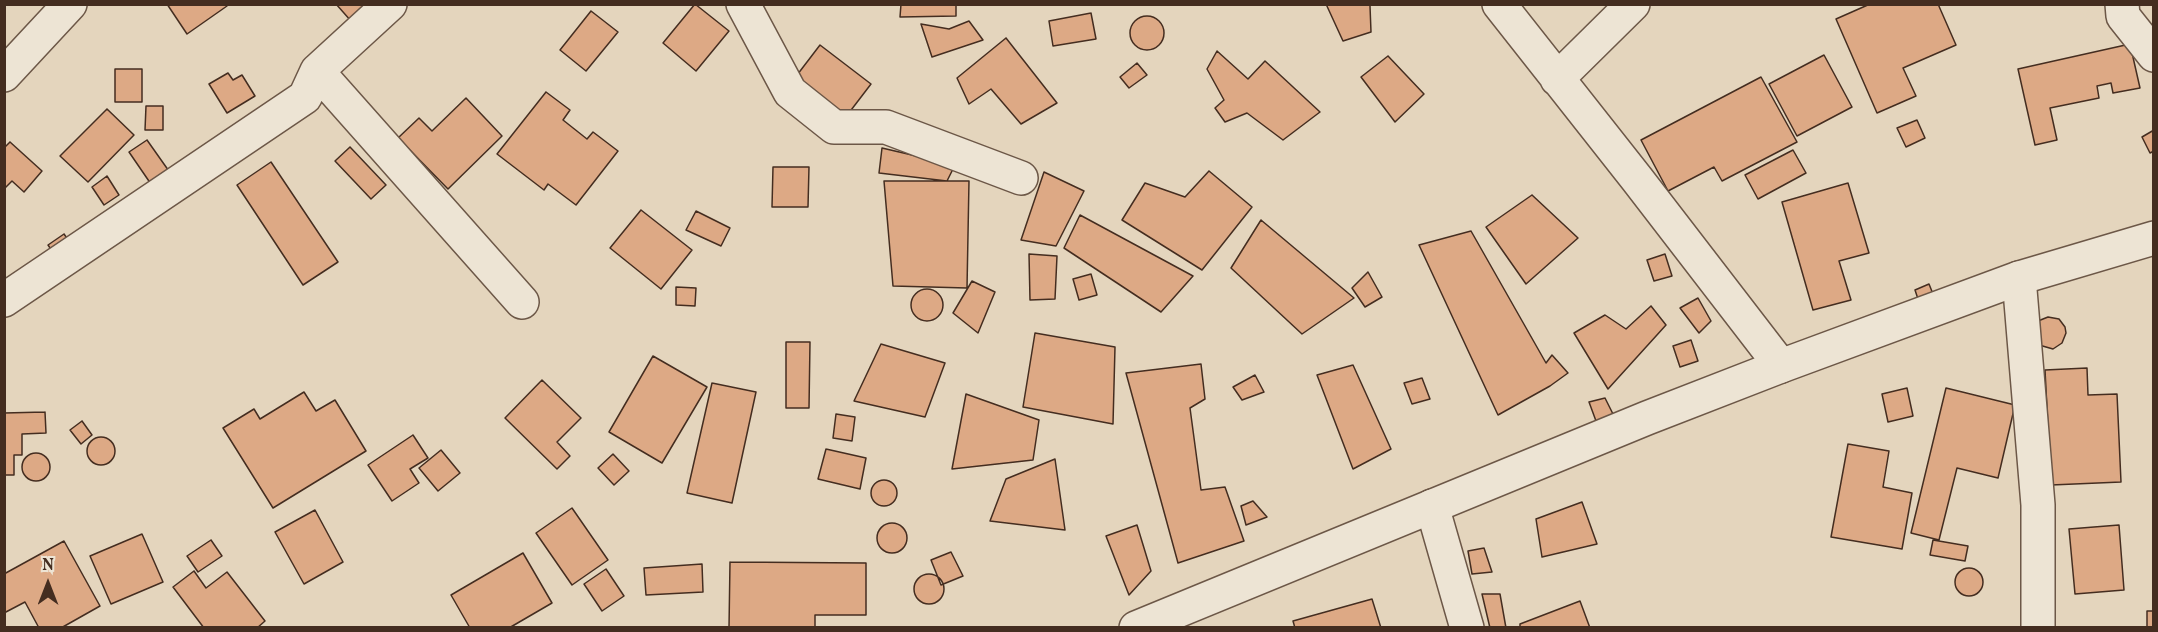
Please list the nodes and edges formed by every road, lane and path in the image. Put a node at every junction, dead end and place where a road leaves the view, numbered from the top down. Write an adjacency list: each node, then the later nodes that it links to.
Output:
1 (70, 4): 9 (street)
2 (390, 4): 8 (street)
3 (743, 4): 11 (street)
4 (1498, 4): 10 (street)
5 (1633, 4): 10 (street)
6 (2122, 4): 7 (street)
7 (2154, 55)
8 (317, 71): 14 (street); 15 (street)
9 (4, 75)
10 (1557, 78): 16 (street)
11 (1021, 178)
12 (2154, 238): 13 (street)
13 (2019, 278): 16 (street); 20 (street)
14 (4, 300)
15 (522, 302)
16 (1780, 366): 17 (street)
17 (1432, 506): 18 (street); 19 (street)
18 (1136, 627)
19 (1467, 627)
20 (2038, 627)

